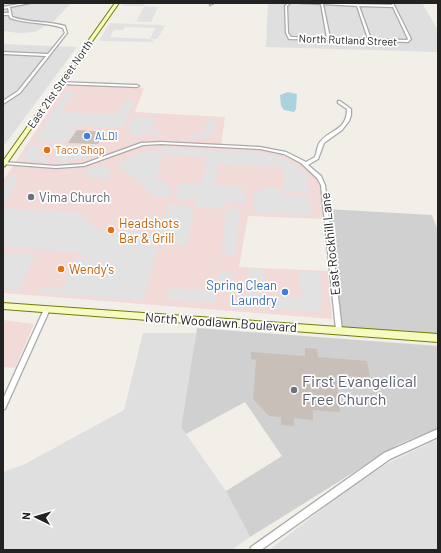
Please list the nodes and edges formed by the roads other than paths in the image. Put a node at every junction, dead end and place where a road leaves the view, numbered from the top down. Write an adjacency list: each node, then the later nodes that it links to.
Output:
1 (29, 3): 9 (street)
2 (116, 3): 17 (main road, East 21st Street North)
3 (289, 3): 13 (street, North Rutland Street)
4 (300, 3): 6 (street)
5 (392, 3): 8 (street)
6 (322, 4): 7 (street); 13 (street)
7 (358, 5): 8 (street); 14 (street)
8 (394, 6): 14 (street, North Rutland Street)
9 (9, 7): 10 (street); 12 (street)
10 (3, 8)
11 (3, 14): 12 (street)
12 (10, 14): 16 (street)
13 (328, 40): 14 (street, North Rutland Street)
14 (370, 41)
15 (4, 53): 16 (street)
16 (49, 55): 20 (street)
17 (60, 83): 18 (street); 21 (main road, East 21st Street North)
18 (137, 86)
19 (339, 102): 22 (street)
20 (3, 103)
21 (3, 164): 22 (street, East Rockhill Lane)
22 (306, 164): 25 (street, East Rockhill Lane)
23 (3, 306): 24 (main road, North Woodlawn Boulevard)
24 (47, 309): 25 (main road, North Woodlawn Boulevard); 27 (street)
25 (339, 330): 26 (main road, North Woodlawn Boulevard)
26 (438, 338)
27 (3, 407)
28 (438, 433): 29 (street)
29 (254, 550)

